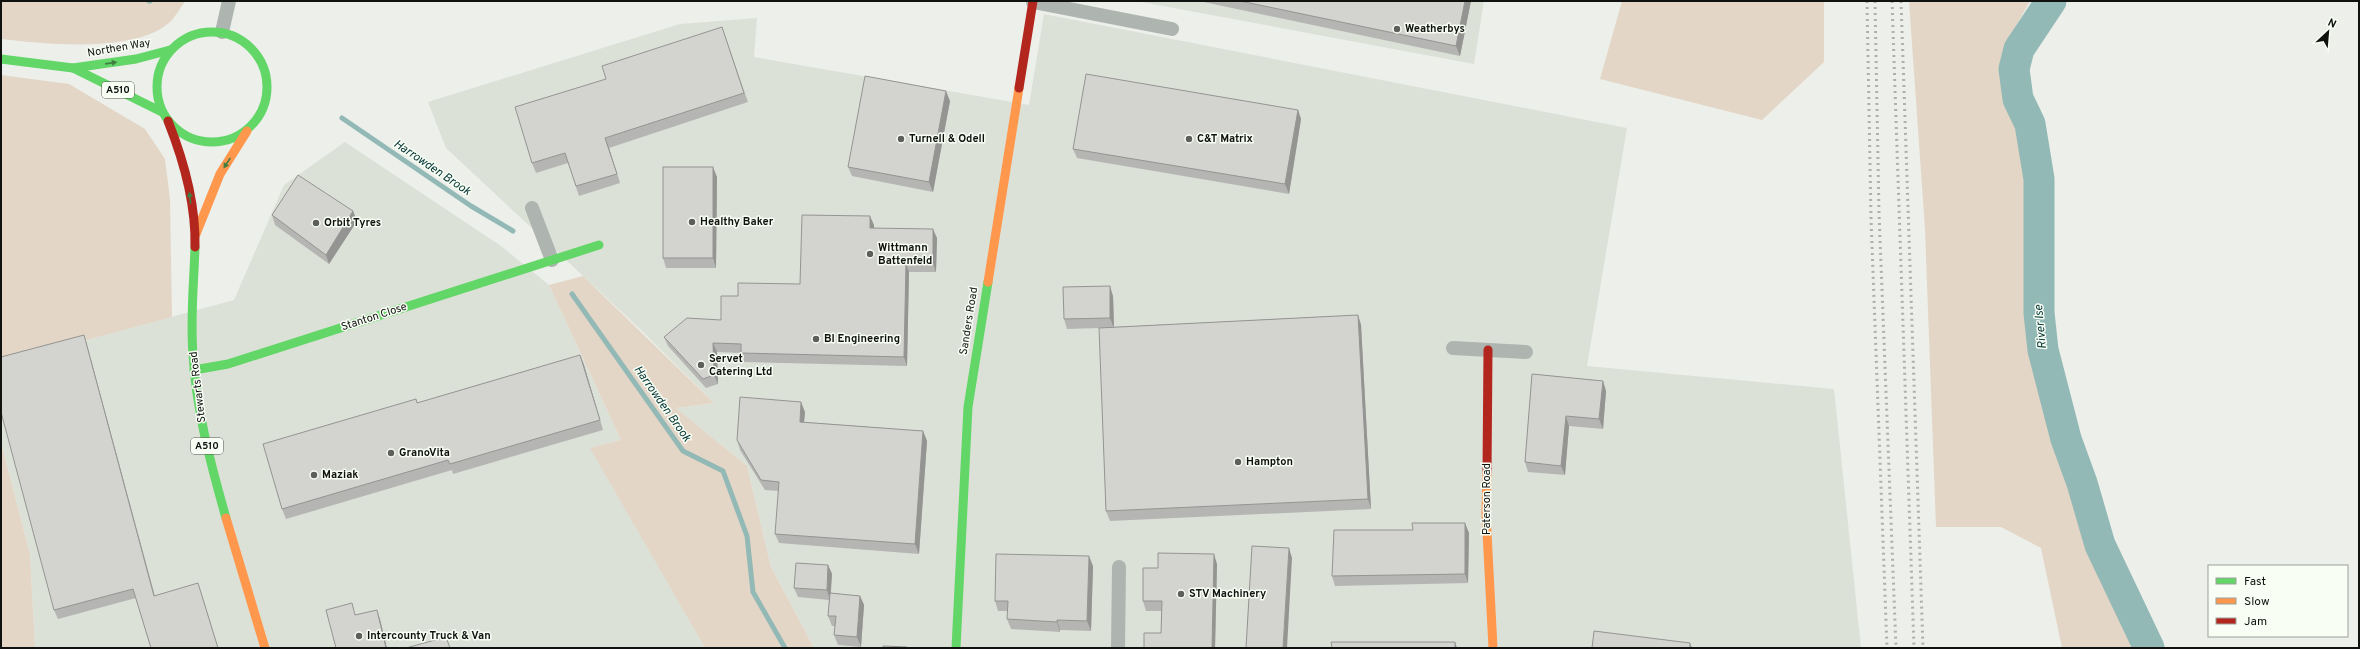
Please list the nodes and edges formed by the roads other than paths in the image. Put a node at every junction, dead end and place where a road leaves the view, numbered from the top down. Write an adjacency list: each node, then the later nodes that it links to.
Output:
1 (229, 1): 4 (street)
2 (1033, 1): 3 (street); 21 (street, Sanders Road)
3 (1172, 29)
4 (222, 32): 5 (street); 10 (street)
5 (170, 50): 7 (street, Northen Way / A510, one-way to 5); 8 (street)
6 (1, 59): 7 (street, Northen Way / A510)
7 (73, 68): 8 (street, Northen Way / A510)
8 (162, 112): 9 (street)
9 (168, 121): 10 (street); 12 (street, Stewarts Road / A510, one-way to 9)
10 (248, 130): 12 (street, Stewarts Road / A510, one-way to 12)
11 (532, 208): 14 (street)
12 (195, 237): 18 (street, Stewarts Road / A510)
13 (599, 246): 14 (street, Stanton Close)
14 (552, 260): 18 (street, Stanton Close)
15 (1453, 348): 16 (street)
16 (1488, 350): 17 (street); 23 (street, Paterson Road)
17 (1526, 352)
18 (194, 370): 20 (street, Stewarts Road / A510)
19 (1119, 567): 22 (street)
20 (265, 648)
21 (956, 648)
22 (1118, 648)
23 (1493, 648)

